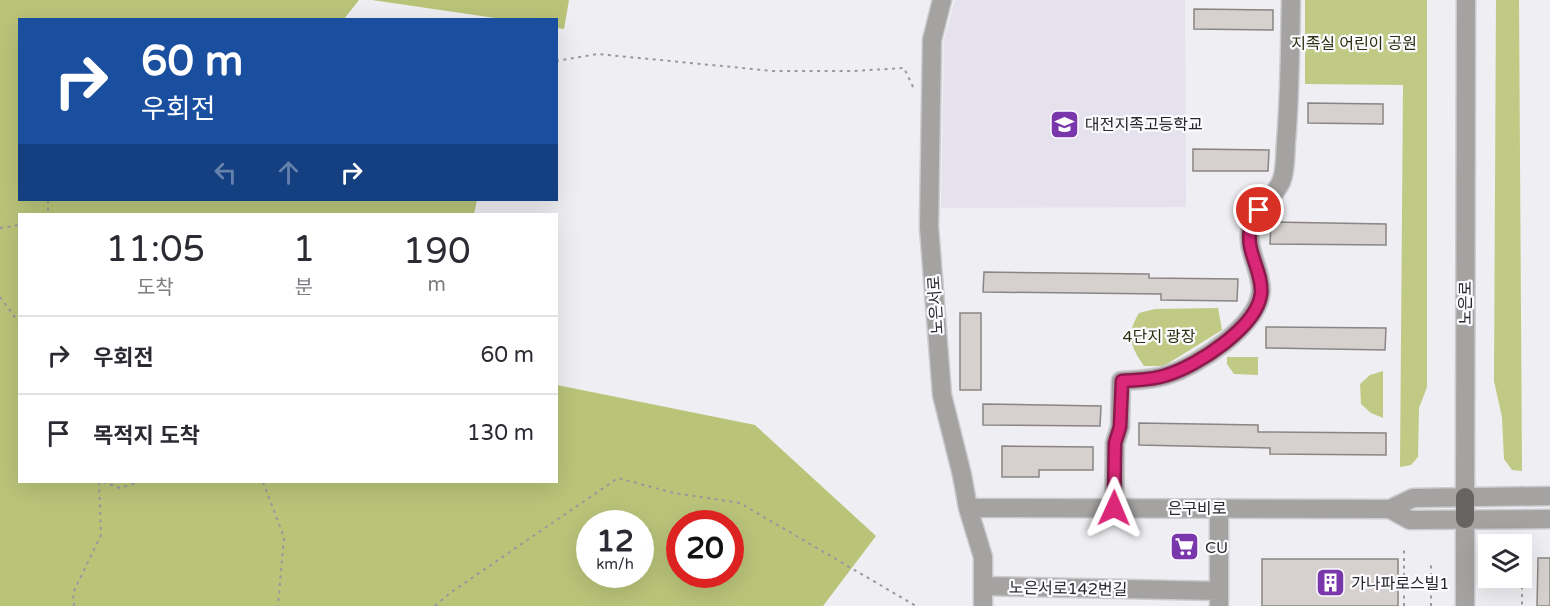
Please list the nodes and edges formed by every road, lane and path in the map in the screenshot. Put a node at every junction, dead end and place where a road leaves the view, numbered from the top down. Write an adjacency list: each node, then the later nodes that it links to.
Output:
1 (942, 0): 16 (street, 노은서로)
2 (1291, 0): 17 (street)
3 (1466, 0): 15 (street, 노은로)
4 (558, 61): 5 (path)
5 (918, 98)
6 (18, 225): 7 (path)
7 (0, 228)
8 (0, 297): 9 (path)
9 (18, 321)
10 (101, 483): 28 (path)
11 (104, 483): 12 (path)
12 (137, 483)
13 (263, 483): 29 (path)
14 (1550, 496): 15 (street, 은구비로)
15 (1465, 497): 19 (street, 은구비로); 20 (main road, 노은로)
16 (968, 508): 17 (street, 은구비로); 25 (street, 노은서로)
17 (1114, 508): 18 (street, 은구비로)
18 (1219, 508): 19 (street, 은구비로); 27 (street)
19 (1390, 509): 20 (street, 은구비로)
20 (1465, 519): 22 (street, 은구비로); 35 (street, 노은로)
21 (1550, 519): 22 (street, 은구비로)
22 (1521, 520): 36 (path)
23 (1404, 546): 33 (path)
24 (1431, 563): 34 (path)
25 (983, 586): 26 (street, 노은서로142번길); 32 (street, 노은서로)
26 (1136, 598): 27 (street, 노은서로142번길)
27 (1219, 598)
28 (74, 606)
29 (278, 606)
30 (435, 606): 31 (path)
31 (916, 606)
32 (983, 606)
33 (1404, 606)
34 (1431, 606)
35 (1465, 606)
36 (1522, 606)

